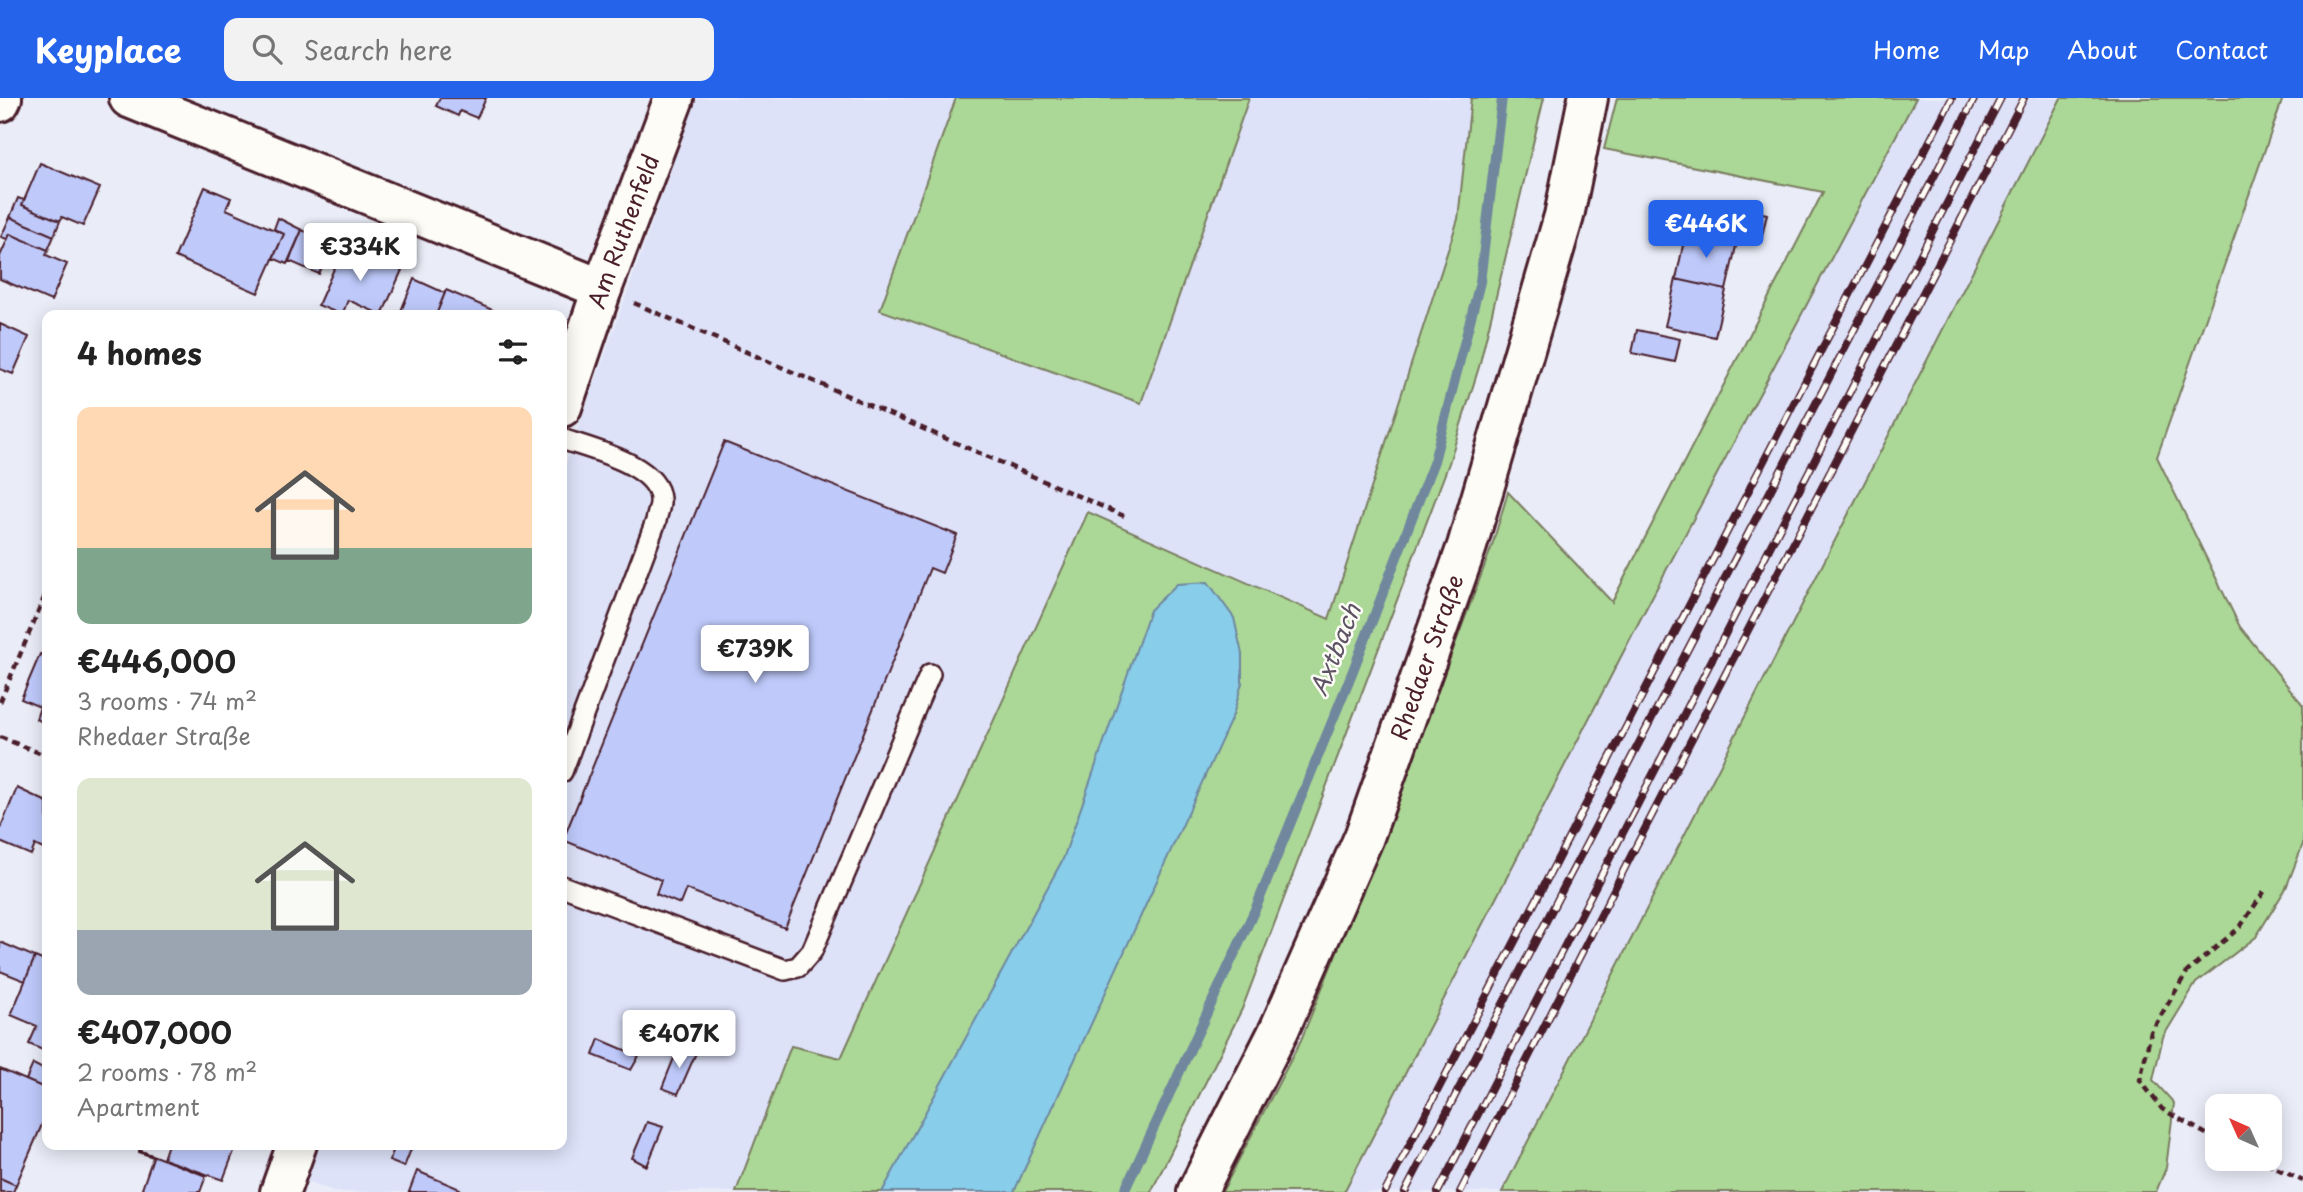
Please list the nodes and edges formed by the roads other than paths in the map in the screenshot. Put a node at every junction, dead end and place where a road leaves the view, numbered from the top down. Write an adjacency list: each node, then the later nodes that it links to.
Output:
1 (129, 98): 4 (street)
2 (674, 98): 4 (street, Am Ruthenfeld)
3 (1588, 98): 12 (street, Rhedaer Straße)
4 (601, 289): 5 (street, Am Ruthenfeld)
5 (567, 392)
6 (567, 441): 8 (lane)
7 (930, 674): 9 (lane)
8 (567, 759)
9 (567, 888)
10 (295, 1150): 11 (street)
11 (279, 1192)
12 (1197, 1192)

